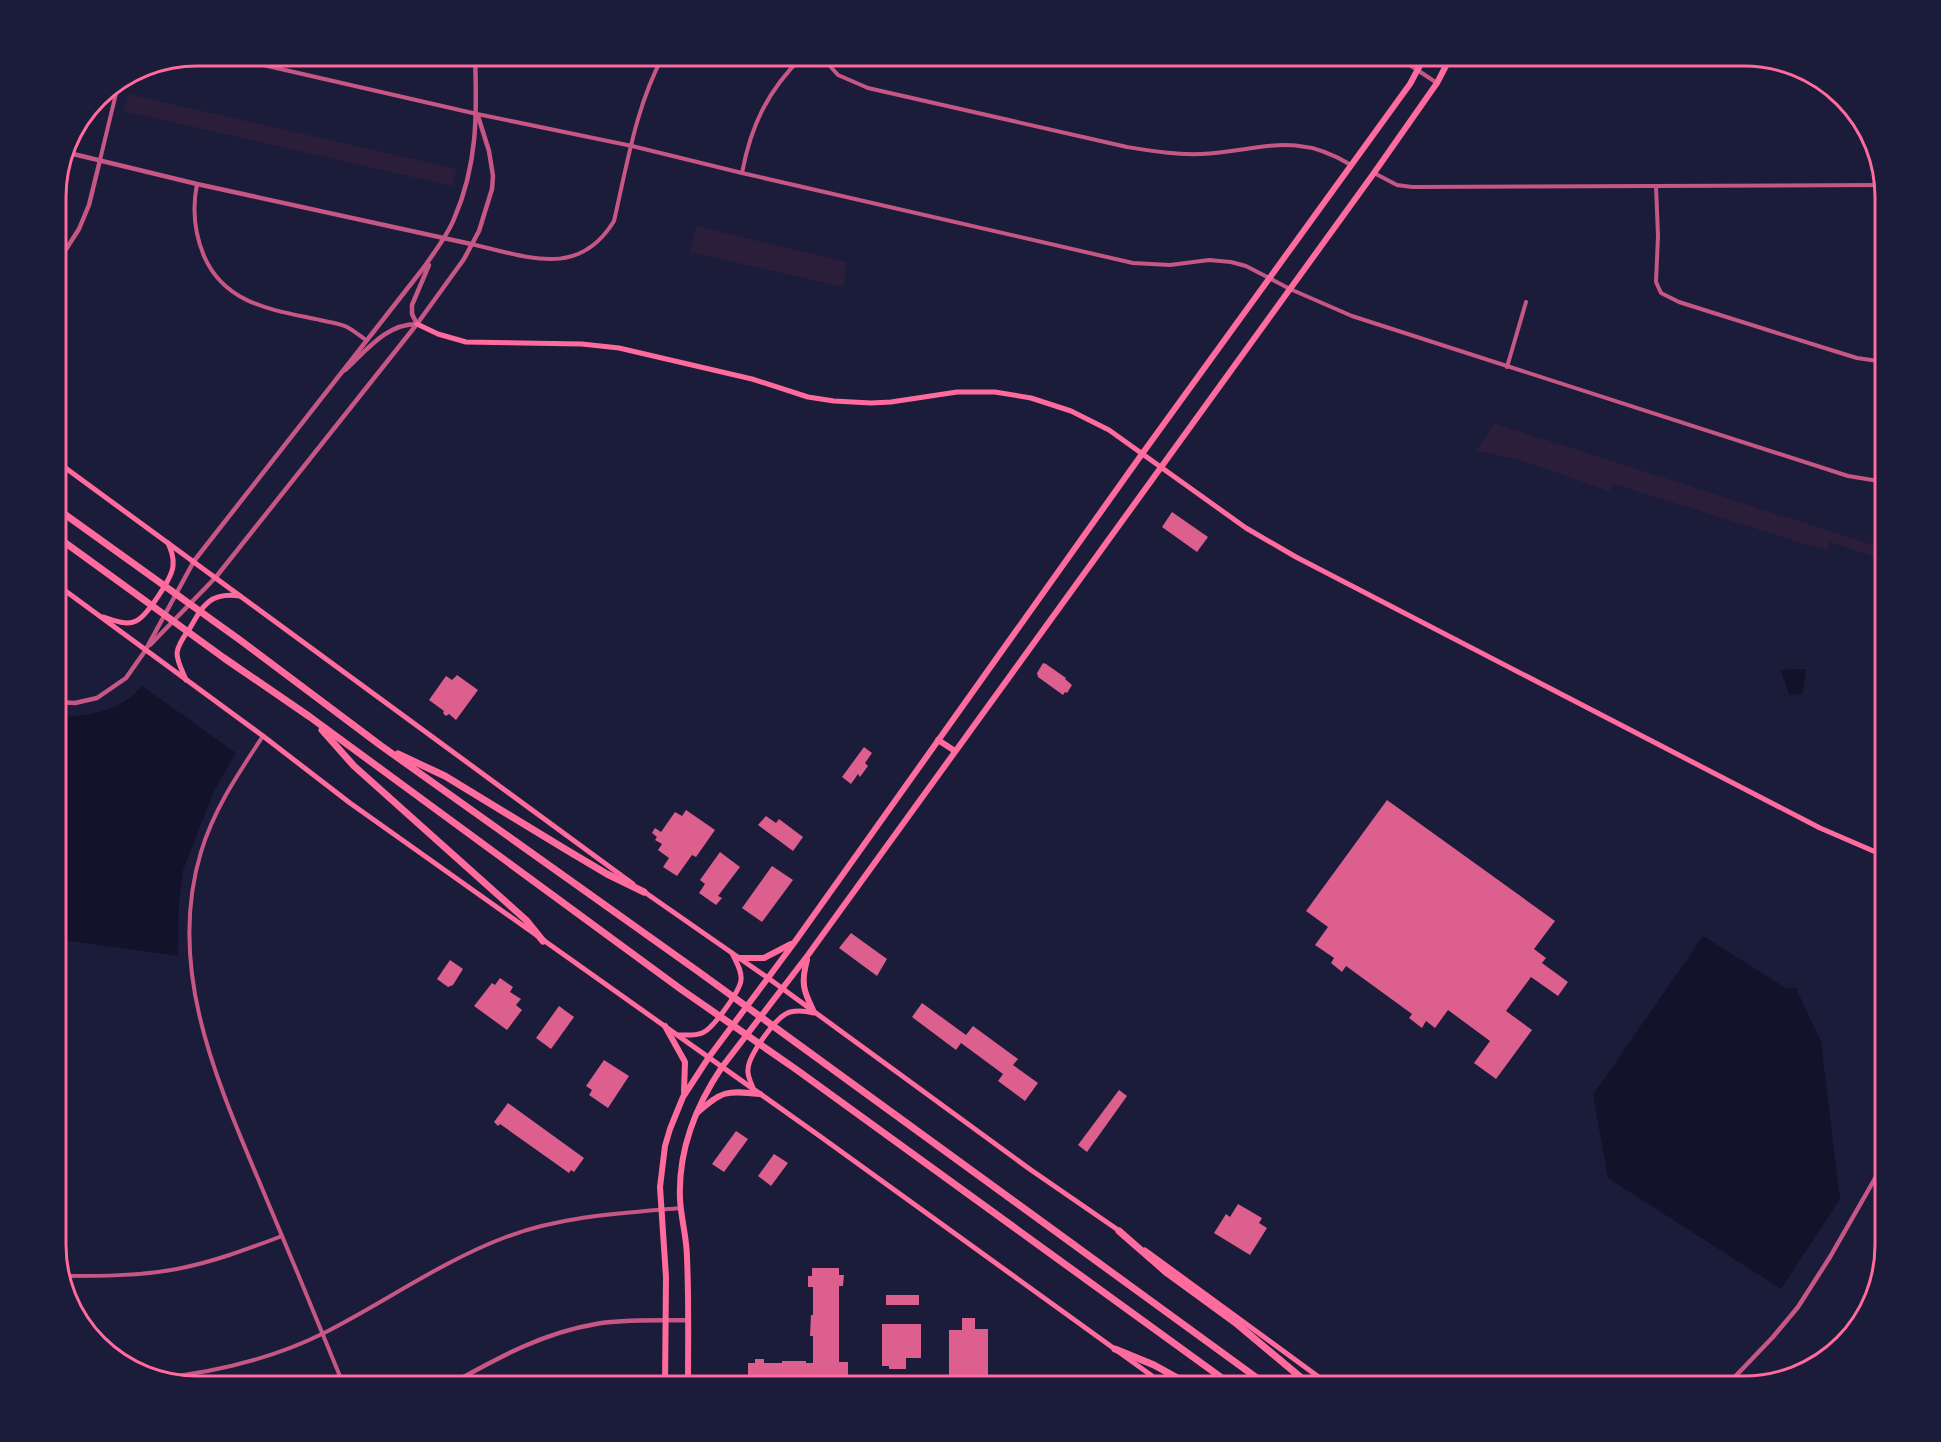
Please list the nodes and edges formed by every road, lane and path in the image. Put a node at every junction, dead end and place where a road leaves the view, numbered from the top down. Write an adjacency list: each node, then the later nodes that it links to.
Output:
1 (268, 66): 12 (street)
2 (476, 66): 12 (street)
3 (658, 66): 13 (street)
4 (793, 66): 17 (street)
5 (830, 66): 16 (street)
6 (1413, 66): 9 (street)
7 (1420, 66): 9 (main road)
8 (1446, 66): 10 (main road)
9 (1418, 69): 10 (street); 16 (main road)
10 (1437, 83): 18 (main road)
11 (116, 94): 15 (street)
12 (477, 114): 13 (street); 22 (street); 23 (street)
13 (632, 146): 17 (street); 23 (street)
14 (73, 154): 15 (street)
15 (100, 160): 19 (street); 24 (street)
16 (1351, 165): 26 (main road)
17 (742, 173): 26 (street)
18 (1374, 173): 21 (street); 27 (main road)
19 (197, 184): 22 (street); 30 (street)
20 (1874, 185): 21 (street)
21 (1656, 186): 31 (street)
22 (443, 238): 23 (street); 25 (street)
23 (471, 244): 29 (street)
24 (66, 249)
25 (433, 254): 29 (street); 30 (street)
26 (1268, 278): 27 (street); 34 (main road)
27 (1290, 289): 32 (street); 35 (main road)
28 (1526, 303): 32 (street)
29 (417, 324): 33 (street); 34 (main road); 42 (street)
30 (366, 340): 33 (street)
31 (1875, 360)
32 (1507, 367): 37 (street)
33 (333, 382): 41 (street)
34 (1142, 453): 35 (main road); 51 (main road)
35 (1161, 467): 53 (main road); 54 (main road)
36 (66, 468): 40 (main road)
37 (1875, 480)
38 (66, 515): 52 (highway)
39 (66, 543): 49 (highway)
40 (168, 543): 41 (main road); 45 (main road)
41 (194, 561): 42 (main road); 46 (street)
42 (216, 577): 44 (main road); 46 (street)
43 (66, 591): 45 (main road)
44 (241, 596): 47 (main road); 55 (main road)
45 (99, 616): 46 (main road)
46 (145, 651): 47 (main road); 48 (street)
47 (186, 680): 50 (main road)
48 (66, 703)
49 (310, 717): 56 (highway); 89 (highway)
50 (262, 736): 56 (main road); 76 (street)
51 (938, 740): 53 (main road); 57 (main road)
52 (380, 745): 55 (highway); 90 (highway)
53 (955, 751): 59 (main road)
54 (1875, 851)
55 (644, 892): 58 (main road)
56 (543, 941): 64 (main road)
57 (794, 943): 60 (main road); 61 (main road)
58 (732, 952): 60 (main road); 65 (main road)
59 (808, 955): 62 (main road); 63 (main road)
60 (739, 958): 61 (main road)
61 (768, 978): 62 (main road); 66 (main road)
62 (782, 988): 63 (main road); 67 (main road)
63 (815, 1012): 68 (main road); 75 (main road)
64 (665, 1026): 65 (main road); 70 (main road)
65 (677, 1035): 66 (main road)
66 (709, 1058): 67 (main road); 70 (main road)
67 (722, 1066): 68 (main road); 71 (main road)
68 (753, 1089): 69 (main road)
69 (760, 1094): 71 (main road); 81 (main road)
70 (683, 1097): 74 (main road)
71 (694, 1116): 73 (main road)
72 (1875, 1175): 93 (street)
73 (681, 1208): 74 (street); 78 (main road)
74 (661, 1210): 79 (main road); 80 (street)
75 (1119, 1231): 91 (highway); 92 (main road)
76 (282, 1236): 77 (street); 80 (street)
77 (70, 1276)
78 (688, 1320): 79 (street); 86 (main road)
79 (666, 1321): 84 (street); 85 (main road)
80 (323, 1334): 82 (street); 83 (street)
81 (1115, 1349): 87 (main road); 88 (highway)
82 (179, 1375)
83 (340, 1376)
84 (466, 1376)
85 (665, 1376)
86 (688, 1376)
87 (1152, 1376)
88 (1174, 1376)
89 (1219, 1376)
90 (1254, 1376)
91 (1299, 1376)
92 (1317, 1376)
93 (1736, 1376)

